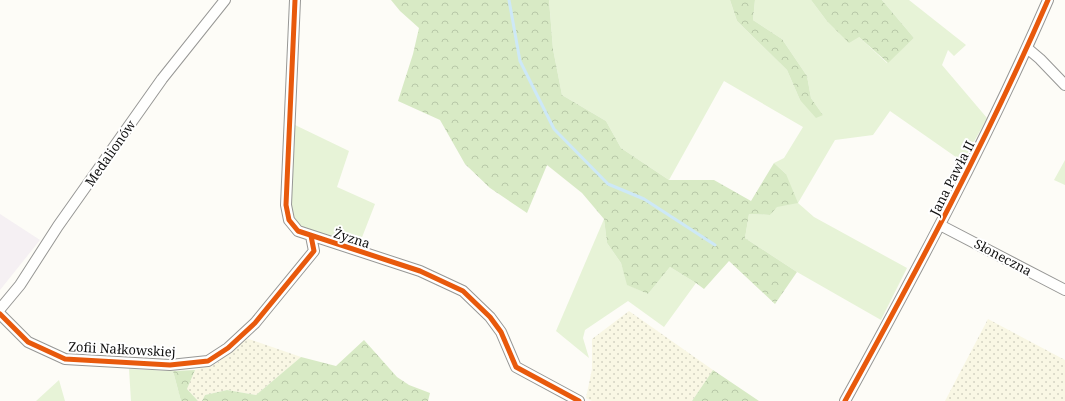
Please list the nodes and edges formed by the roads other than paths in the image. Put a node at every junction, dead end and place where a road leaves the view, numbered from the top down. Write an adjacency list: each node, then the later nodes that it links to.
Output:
1 (225, 0): 9 (street, Medalionów)
2 (295, 0): 7 (street, Żyzna)
3 (1045, 1): 4 (street, Jana Pawła II)
4 (1027, 48): 5 (street); 6 (street, Jana Pawła II)
5 (1065, 85)
6 (940, 225): 8 (street, Słoneczna); 12 (street, Jana Pawła II)
7 (311, 236): 10 (street, Zofii Nałkowskiej); 11 (street, Żyzna)
8 (1065, 290)
9 (0, 309)
10 (0, 314)
11 (579, 401)
12 (845, 401)

